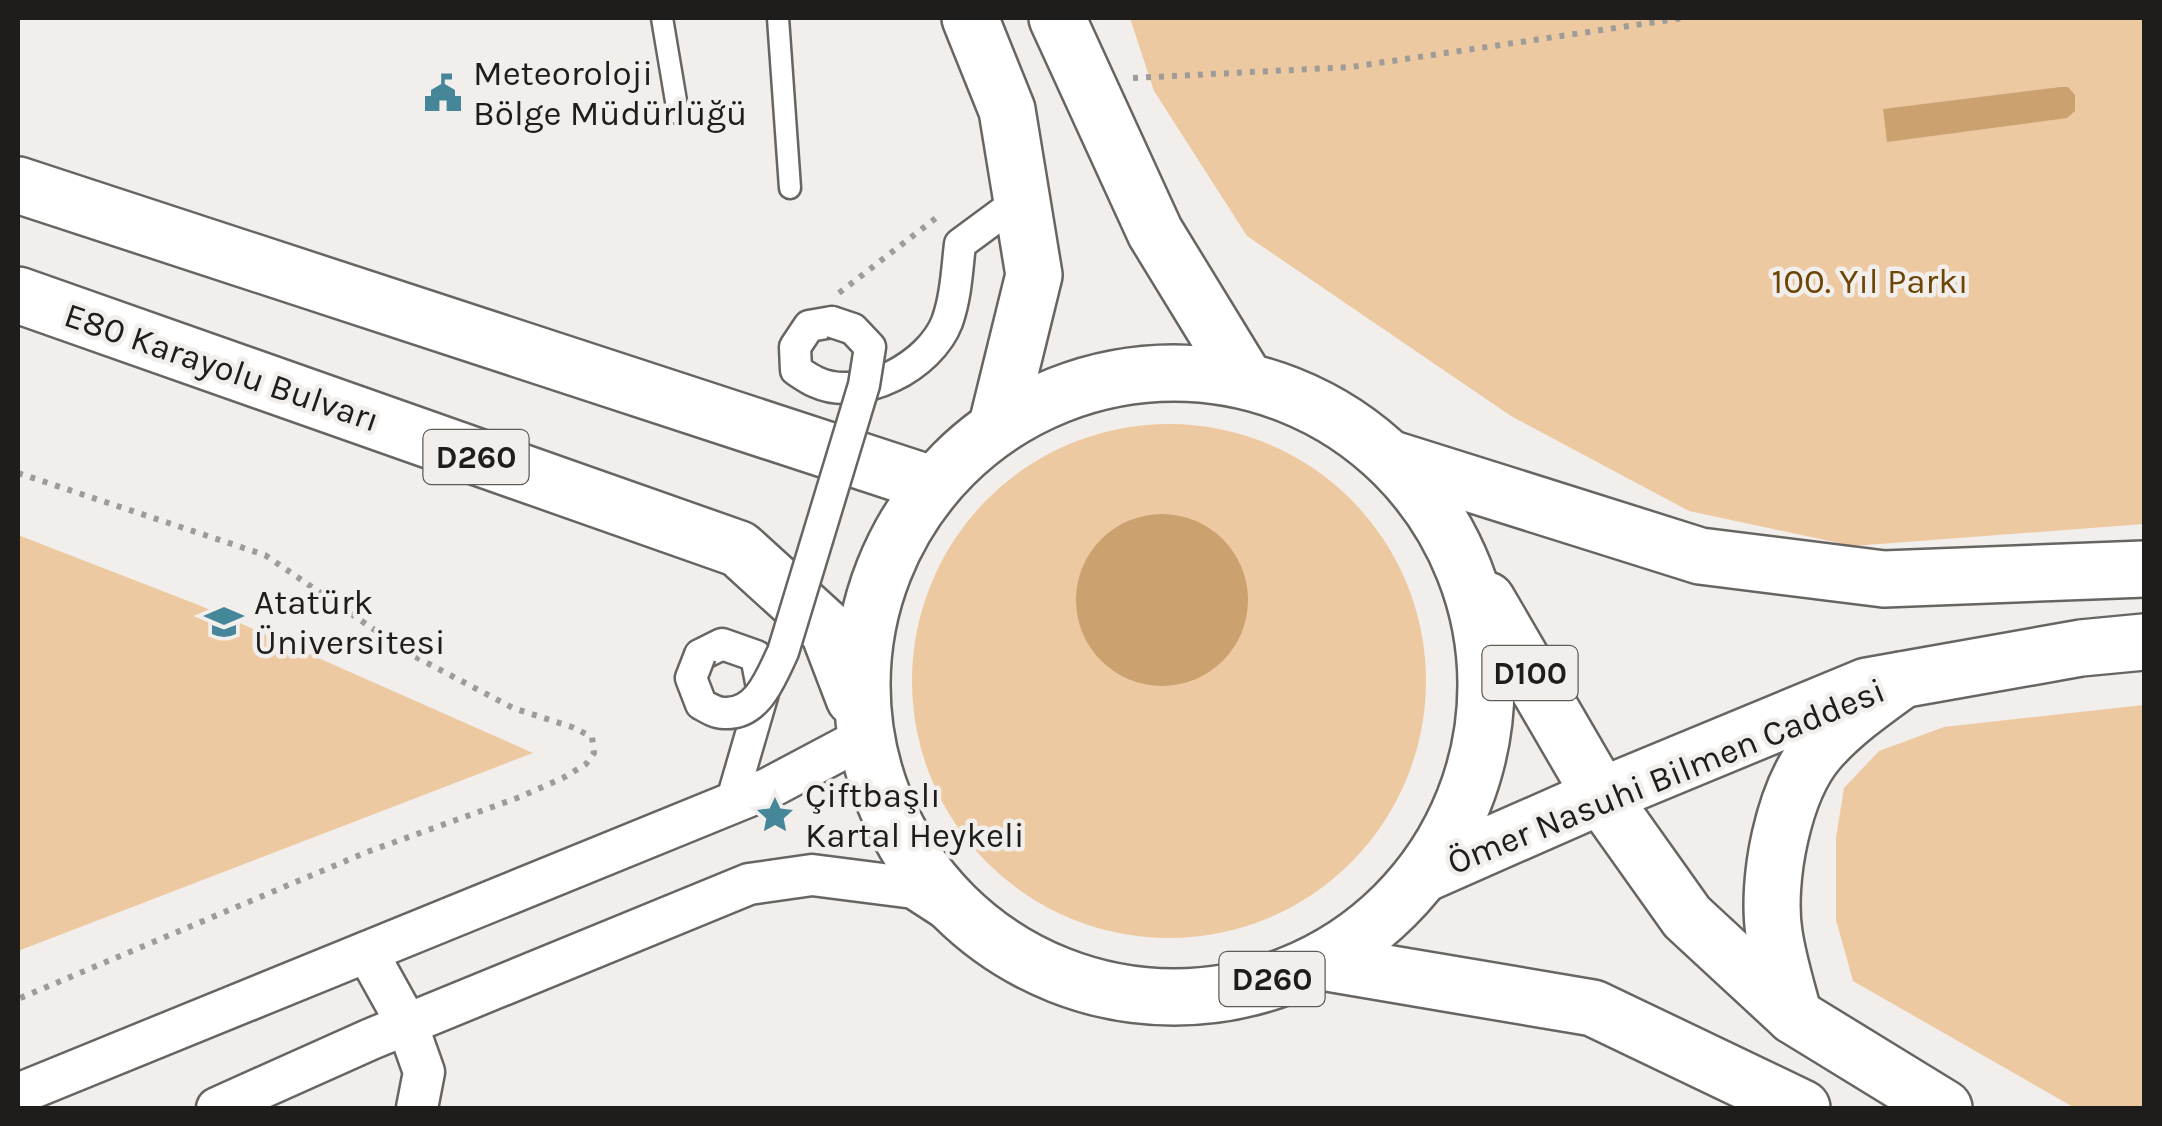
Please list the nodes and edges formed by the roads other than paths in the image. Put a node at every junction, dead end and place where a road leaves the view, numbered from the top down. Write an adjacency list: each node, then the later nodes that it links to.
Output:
1 (662, 18): 5 (lane)
2 (778, 18): 7 (lane)
3 (970, 18): 8 (main road)
4 (1057, 18): 10 (main road)
5 (678, 112)
6 (18, 186): 13 (main road)
7 (790, 188)
8 (1021, 198): 11 (main road); 20 (street, bridge)
9 (18, 295): 18 (main road, E80 Karayolu Bulvarı / D260)
10 (1246, 380): 11 (main road, D260); 12 (main road, D260)
11 (997, 425): 13 (main road, D260)
12 (1392, 459): 14 (main road, D260); 15 (main road)
13 (932, 484): 18 (main road, D260)
14 (1458, 550): 19 (main road, D100); 21 (main road, D260)
15 (2144, 569)
16 (2144, 642): 17 (main road, Ömer Nasuhi Bilmen Caddesi)
17 (1902, 680): 19 (main road, Ömer Nasuhi Bilmen Caddesi); 25 (main road)
18 (862, 725): 20 (street); 22 (main road, D260)
19 (1601, 796): 21 (main road, Ömer Nasuhi Bilmen Caddesi); 25 (main road)
20 (731, 804): 23 (street)
21 (1424, 874): 24 (main road, D260)
22 (968, 922): 24 (main road, D260); 26 (street)
23 (367, 952): 26 (street); 27 (street)
24 (1321, 962): 30 (main road, D260)
25 (1794, 1016): 31 (main road)
26 (407, 1024): 28 (street); 29 (street)
27 (18, 1094)
28 (218, 1108)
29 (418, 1108)
30 (1802, 1108)
31 (1944, 1108)

